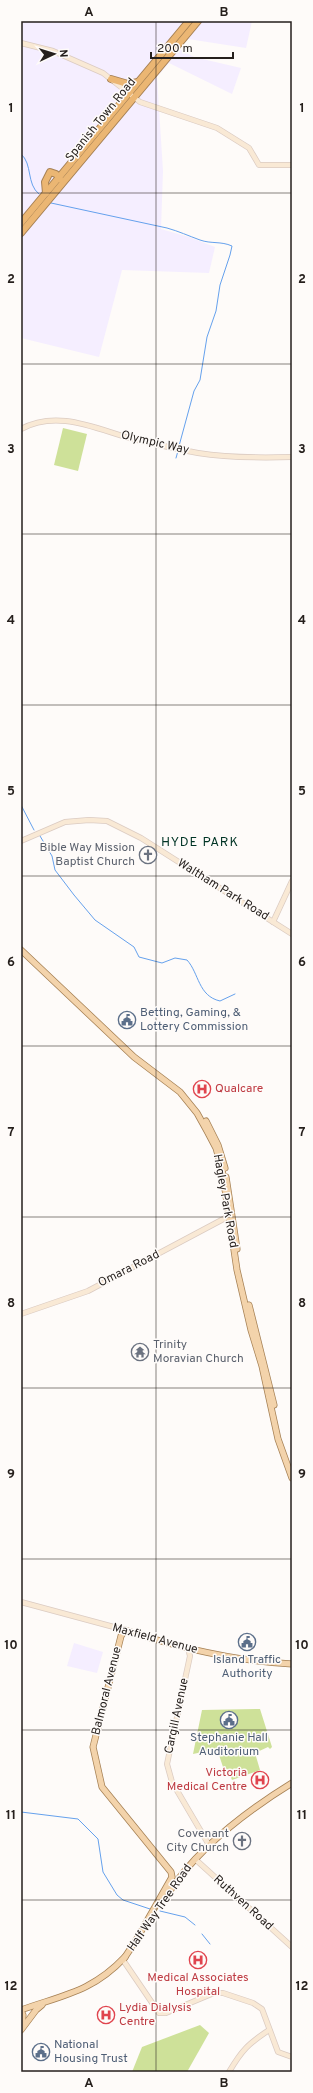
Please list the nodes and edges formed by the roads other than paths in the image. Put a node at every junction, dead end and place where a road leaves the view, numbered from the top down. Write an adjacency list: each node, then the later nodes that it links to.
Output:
1 (189, 21): 4 (highway, Spanish Town Road)
2 (193, 21): 4 (highway)
3 (198, 21): 8 (highway, Spanish Town Road)
4 (175, 38): 7 (highway, Spanish Town Road)
5 (21, 43): 6 (street)
6 (111, 79): 7 (highway); 8 (street)
7 (139, 82): 8 (highway, Spanish Town Road)
8 (131, 96): 9 (street); 10 (highway, Spanish Town Road); 11 (highway, Spanish Town Road)
9 (292, 165)
10 (59, 177): 11 (highway); 12 (highway, Spanish Town Road); 12 (highway)
11 (62, 184): 14 (highway, Spanish Town Road)
12 (46, 193): 13 (highway, Spanish Town Road)
13 (21, 223)
14 (21, 233)
15 (21, 429): 16 (street, Olympic Way)
16 (292, 457)
17 (21, 841): 19 (street, Waltham Park Road)
18 (292, 881): 19 (street)
19 (274, 922): 20 (street, Waltham Park Road)
20 (292, 934)
21 (21, 945): 23 (main road, Hagley Park Road)
22 (21, 950): 23 (main road, Hagley Park Road)
23 (230, 1215): 24 (street, Omara Road); 25 (main road, Hagley Park Road); 26 (main road, Hagley Park Road)
24 (21, 1314)
25 (292, 1466)
26 (292, 1478)
27 (22, 1602): 28 (street, Maxfield Avenue)
28 (125, 1630): 29 (main road, Maxfield Avenue); 35 (main road, Balmoral Avenue)
29 (188, 1648): 30 (main road, Maxfield Avenue); 32 (street, Cargill Avenue)
30 (292, 1664)
31 (292, 1783): 32 (main road, Half Way Tree Road)
32 (209, 1845): 33 (main road, Half Way Tree Road)
33 (195, 1859): 34 (main road, Half Way Tree Road); 36 (street, Ruthven Road)
34 (186, 1868): 35 (main road); 37 (main road, Half Way Tree Road)
35 (171, 1872): 37 (main road, Half Way Tree Road)
36 (292, 1947)
37 (123, 1960): 38 (main road, Half Way Tree Road); 41 (street)
38 (44, 2003): 39 (main road, Half Way Tree Road); 40 (main road)
39 (21, 2011): 40 (main road)
40 (21, 2030)
41 (269, 2030): 42 (street); 43 (street)
42 (292, 2057)
43 (229, 2072)

